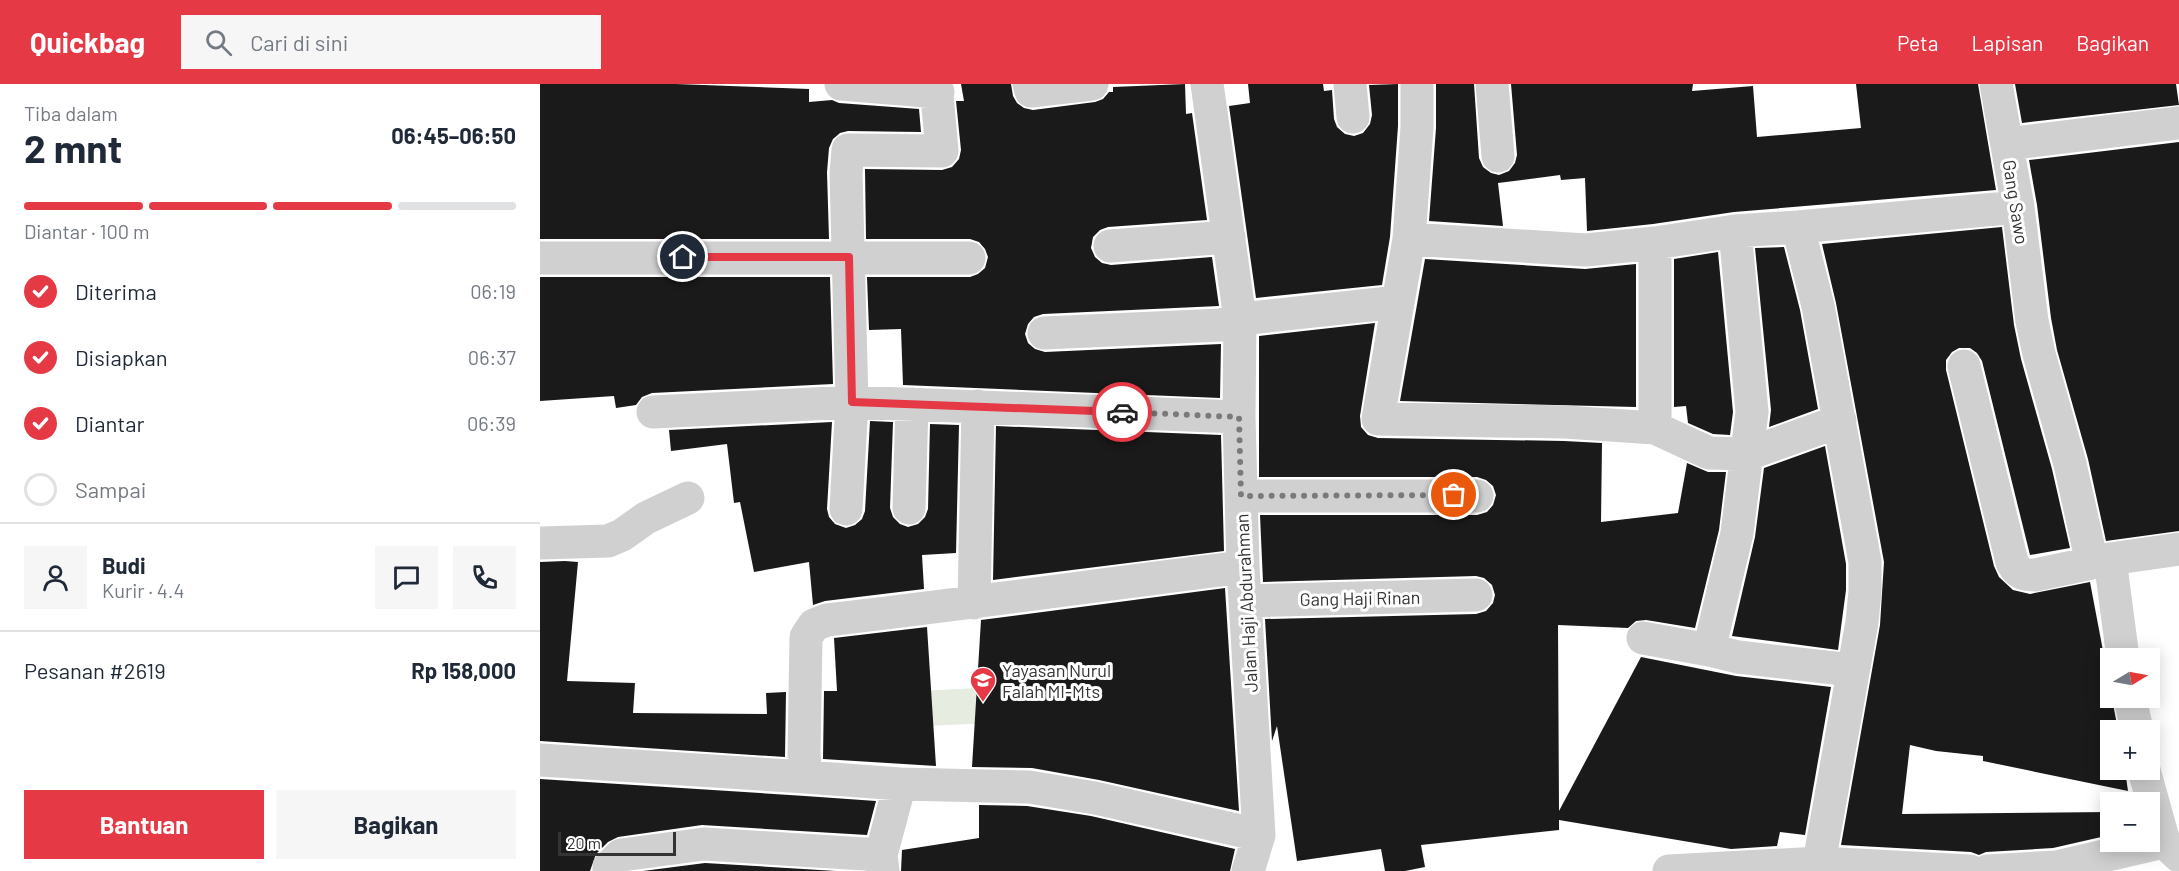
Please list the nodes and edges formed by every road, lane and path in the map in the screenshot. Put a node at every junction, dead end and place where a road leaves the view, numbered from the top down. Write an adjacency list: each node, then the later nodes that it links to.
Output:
1 (841, 84): 9 (street)
2 (1029, 84): 3 (street)
3 (1092, 84)
4 (1207, 84): 17 (street, Jalan Haji Abdurahman)
5 (1350, 84): 10 (street)
6 (1417, 84): 18 (street)
7 (1492, 84): 13 (street)
8 (1996, 84): 12 (street, Gang Sawo)
9 (937, 88): 21 (street)
10 (1353, 117)
11 (2179, 123): 12 (street)
12 (2007, 144): 14 (street, Gang Sawo)
13 (1498, 156)
14 (2018, 207): 15 (street); 43 (street, Gang Sawo)
15 (1798, 227): 16 (street); 33 (street)
16 (1735, 231): 19 (street); 35 (street)
17 (1228, 237): 20 (street); 25 (street, Jalan Haji Abdurahman)
18 (1409, 239): 19 (street); 24 (street)
19 (1655, 243): 34 (street)
20 (1110, 246)
21 (849, 257): 22 (street); 23 (street); 28 (street)
22 (540, 258)
23 (969, 258)
24 (1398, 302): 25 (street); 34 (street)
25 (1240, 319): 26 (street); 32 (street, Jalan Haji Abdurahman)
26 (1044, 333)
27 (1964, 366): 43 (street)
28 (852, 402): 29 (street); 31 (street); 40 (street)
29 (912, 405): 30 (street); 39 (street)
30 (978, 406): 32 (street); 47 (street)
31 (653, 412)
32 (1239, 417): 36 (street, Jalan Haji Abdurahman)
33 (1840, 421): 35 (street); 51 (street)
34 (1655, 428): 35 (street)
35 (1748, 454): 50 (street)
36 (1241, 496): 37 (street); 44 (street, Jalan Haji Abdurahman)
37 (1477, 496)
38 (688, 498): 41 (street)
39 (909, 508)
40 (846, 509)
41 (540, 543)
42 (2179, 549): 43 (street)
43 (2101, 561): 49 (street, Gang Sawo)
44 (1243, 567): 46 (street, Jalan Haji Abdurahman); 47 (street)
45 (1476, 595): 46 (street, Gang Haji Rinan)
46 (1245, 601): 56 (street, Jalan Haji Abdurahman)
47 (974, 603): 53 (street)
48 (1643, 638): 50 (street)
49 (2121, 648)
50 (1708, 650): 51 (street)
51 (1852, 670): 59 (street)
52 (540, 760): 53 (street)
53 (806, 777): 55 (street)
54 (2146, 780): 57 (street)
55 (900, 784): 56 (street); 58 (street)
56 (1259, 835): 62 (street, Jalan Haji Abdurahman)
57 (2171, 849): 60 (street)
58 (882, 863): 61 (street)
59 (1818, 867): 63 (street); 64 (street)
60 (2056, 869): 65 (street)
61 (609, 871)
62 (1248, 871)
63 (1669, 871)
64 (1970, 871)
65 (1987, 871)

